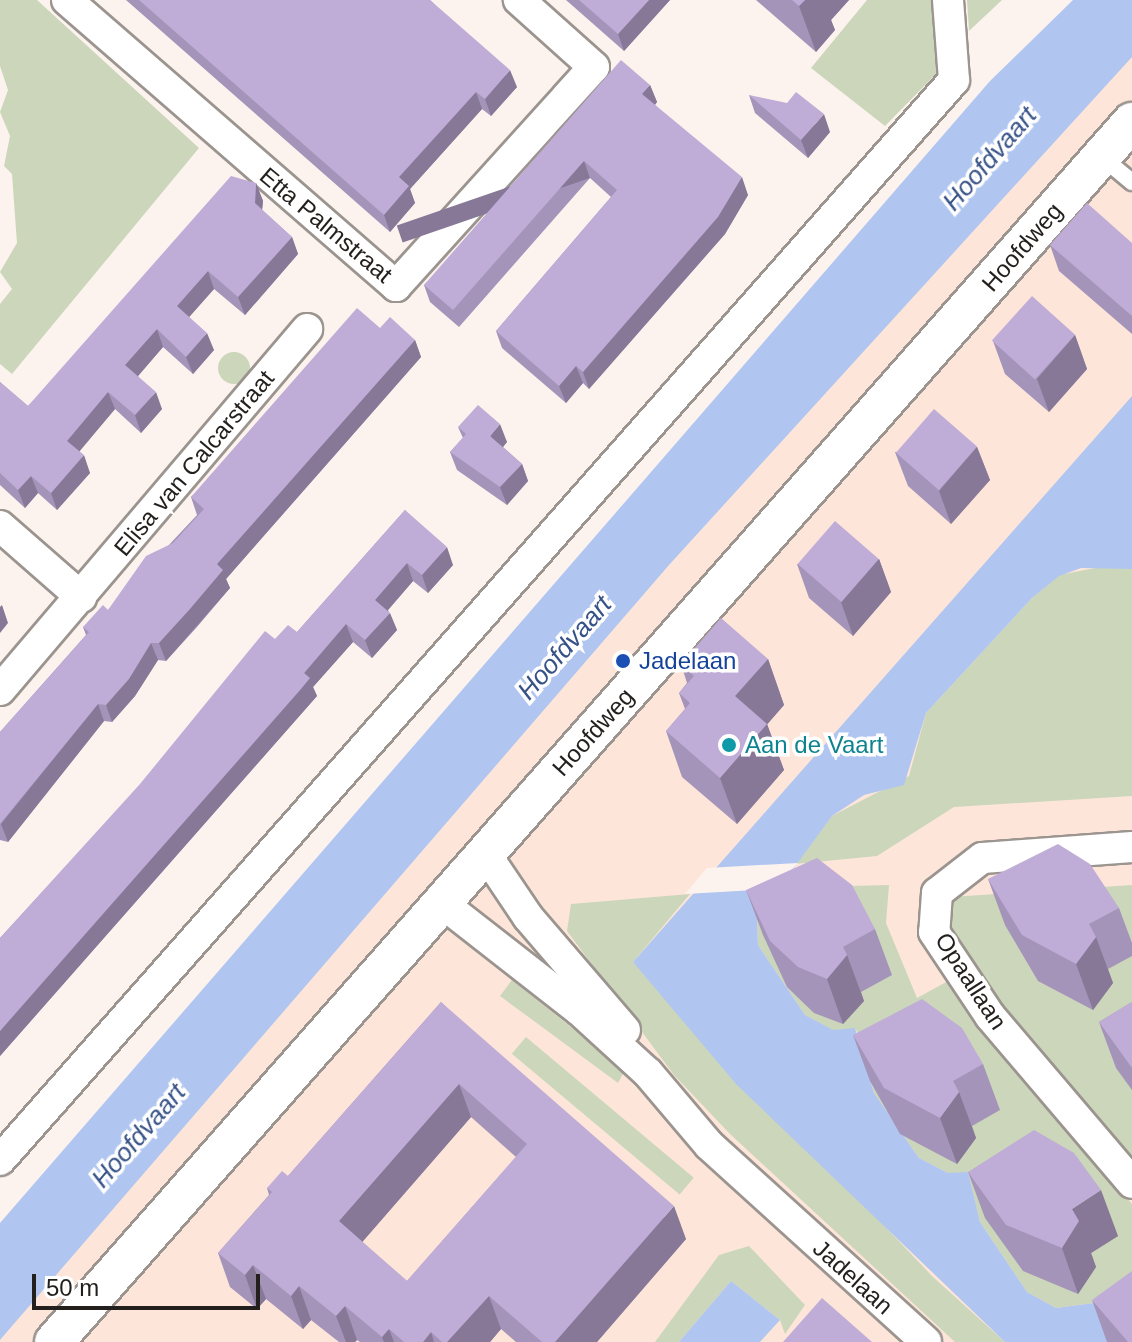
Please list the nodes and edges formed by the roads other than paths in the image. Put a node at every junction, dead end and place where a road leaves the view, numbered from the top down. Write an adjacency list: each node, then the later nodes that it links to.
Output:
1 (67, 0): 2 (street, Etta Palmstraat)
2 (519, 0)
3 (948, 0): 15 (street)
4 (1132, 122): 5 (street, Hoofdweg)
5 (1102, 157): 6 (lane); 12 (street, Hoofdweg)
6 (1132, 182)
7 (307, 329): 9 (street, Elisa van Calcarstraat)
8 (0, 526): 9 (street)
9 (81, 597): 10 (street, Elisa van Calcarstraat)
10 (0, 690)
11 (1132, 847): 16 (street, Opaallaan)
12 (485, 853): 13 (street, Hoofdweg); 14 (street, Jadelaan)
13 (442, 903): 14 (street, Jadelaan); 17 (street, Hoofdweg)
14 (648, 1073): 18 (street, Jadelaan)
15 (0, 1160)
16 (1132, 1183)
17 (54, 1342)
18 (926, 1342)

